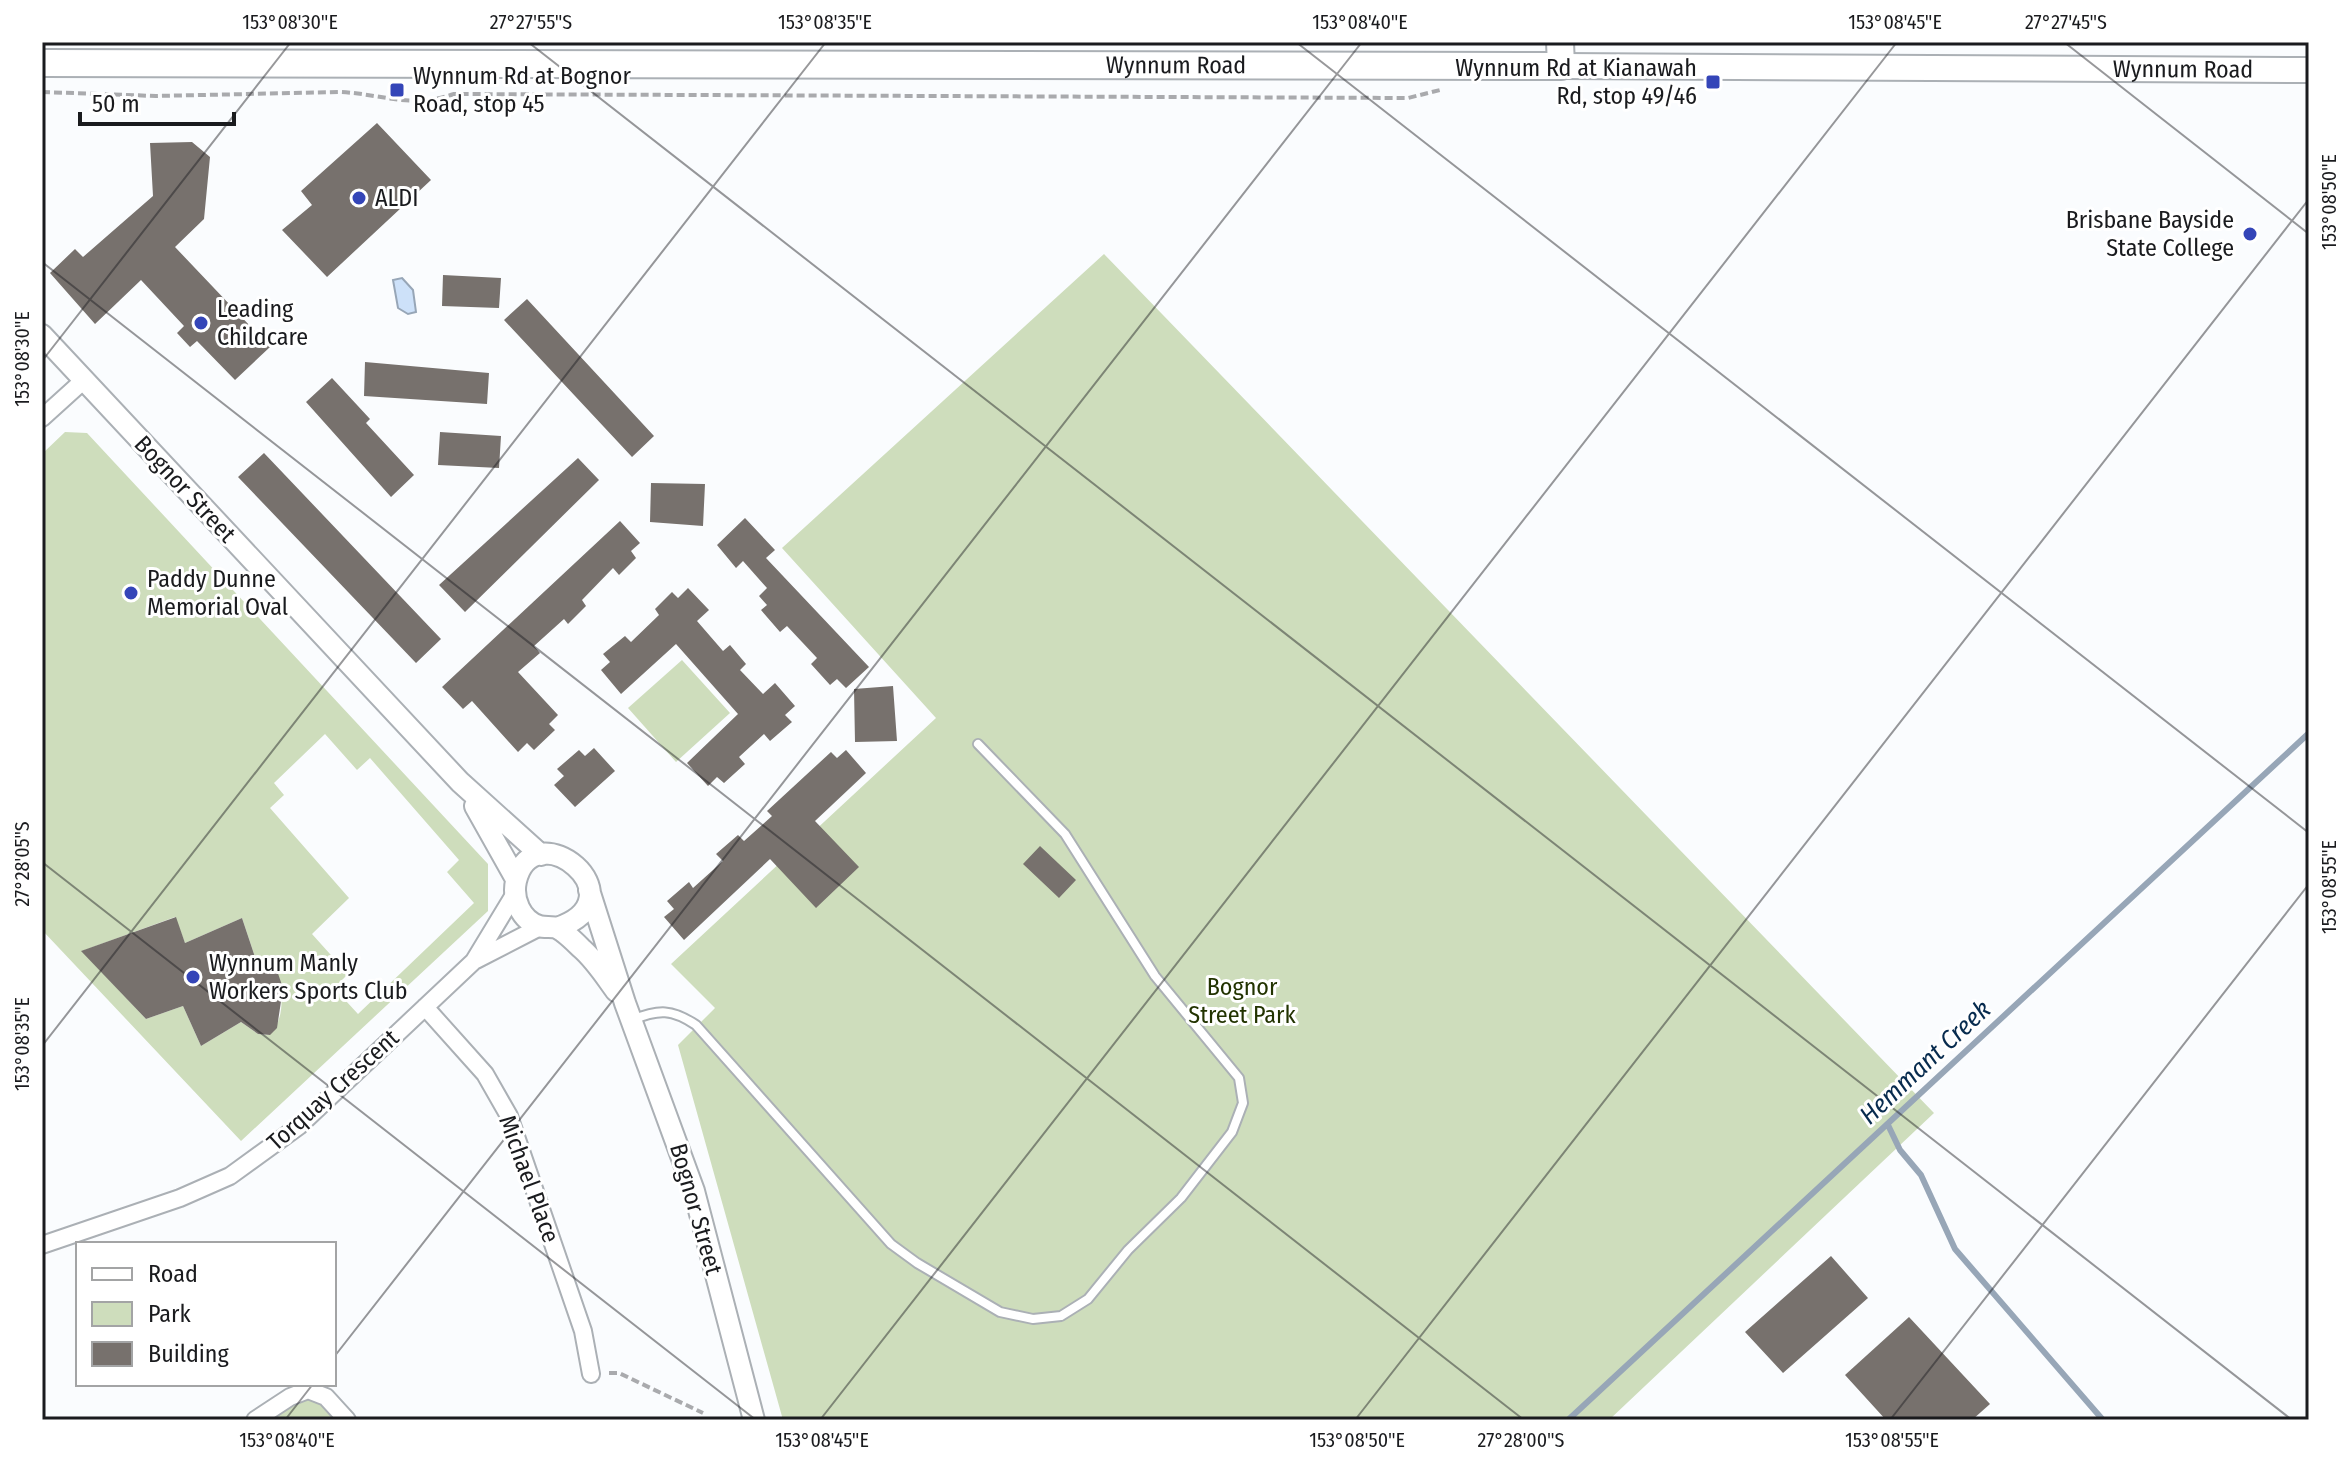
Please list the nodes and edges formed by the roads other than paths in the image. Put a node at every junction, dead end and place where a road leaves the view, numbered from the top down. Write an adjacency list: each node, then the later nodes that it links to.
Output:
1 (1561, 54): 2 (main road, Wynnum Road); 3 (main road, Wynnum Road)
2 (42, 63)
3 (2309, 70)
4 (42, 335): 5 (street, Bognor Street)
5 (84, 380): 6 (street); 8 (street, Bognor Street)
6 (42, 418)
7 (978, 744): 15 (lane)
8 (460, 782): 9 (street, Bognor Street); 10 (street, Bognor Street)
9 (541, 855): 10 (street); 11 (street, Bognor Street)
10 (515, 887): 12 (street, Bognor Street); 13 (street, Torquay Crescent)
11 (589, 890): 12 (street); 15 (street, Bognor Street)
12 (549, 927): 13 (street, Torquay Crescent); 15 (street, Bognor Street)
13 (474, 961): 14 (street, Torquay Crescent)
14 (425, 1007): 16 (street, Torquay Crescent); 17 (street, Michael Place)
15 (628, 1012): 20 (street, Bognor Street)
16 (42, 1245)
17 (591, 1374)
18 (255, 1420): 19 (street)
19 (347, 1420)
20 (754, 1420)

